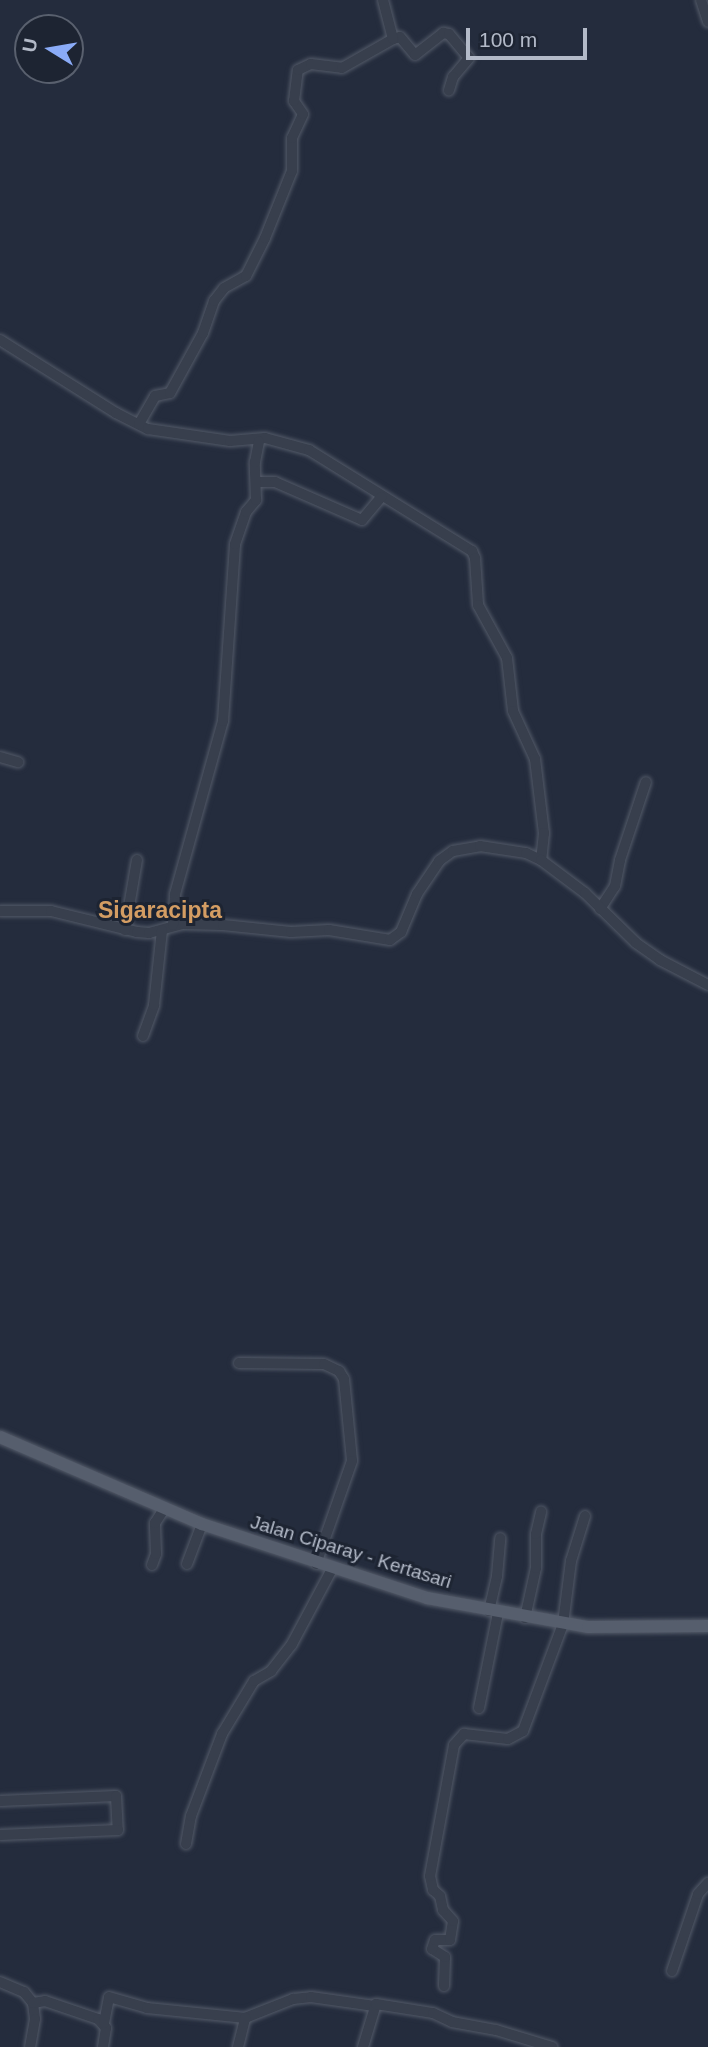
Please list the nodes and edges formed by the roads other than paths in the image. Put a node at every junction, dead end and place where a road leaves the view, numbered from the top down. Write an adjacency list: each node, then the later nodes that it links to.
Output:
1 (383, 0): 4 (street)
2 (701, 0): 3 (street)
3 (708, 22)
4 (393, 39): 5 (street); 7 (street)
5 (449, 90)
6 (0, 340): 7 (street)
7 (139, 424): 8 (street)
8 (259, 441): 9 (street); 10 (street)
9 (257, 482): 10 (street); 18 (street)
10 (381, 496): 15 (street)
11 (0, 757): 12 (street)
12 (18, 762)
13 (646, 782): 16 (street)
14 (137, 860): 19 (street)
15 (541, 860): 16 (street); 18 (street)
16 (600, 909): 20 (street)
17 (0, 911): 19 (street)
18 (168, 928): 19 (street); 21 (street)
19 (125, 930)
20 (708, 985)
21 (143, 1036)
22 (239, 1363): 30 (street)
23 (0, 1437): 24 (main road, Jalan Ciparay - Kertasari)
24 (164, 1509): 27 (main road, Jalan Ciparay - Kertasari); 31 (street)
25 (541, 1512): 34 (street)
26 (585, 1516): 35 (street)
27 (202, 1524): 29 (street); 30 (main road, Jalan Ciparay - Kertasari)
28 (500, 1538): 33 (street)
29 (187, 1564)
30 (316, 1564): 32 (main road, Jalan Ciparay - Kertasari)
31 (152, 1565)
32 (332, 1569): 33 (main road, Jalan Ciparay - Kertasari); 40 (street)
33 (494, 1612): 34 (main road, Jalan Ciparay - Kertasari); 37 (street)
34 (525, 1618): 35 (main road, Jalan Ciparay - Kertasari)
35 (563, 1624): 36 (main road, Jalan Ciparay - Kertasari); 44 (street)
36 (708, 1626)
37 (479, 1708)
38 (0, 1801): 39 (street)
39 (0, 1835)
40 (186, 1844)
41 (708, 1883): 42 (street)
42 (672, 1970)
43 (0, 1982): 45 (street)
44 (444, 1986)
45 (33, 2003): 48 (street); 49 (street)
46 (374, 2006): 47 (street); 52 (street); 53 (street)
47 (245, 2018): 48 (street); 51 (street)
48 (104, 2023): 50 (street)
49 (30, 2047)
50 (103, 2047)
51 (238, 2047)
52 (363, 2047)
53 (552, 2047)

